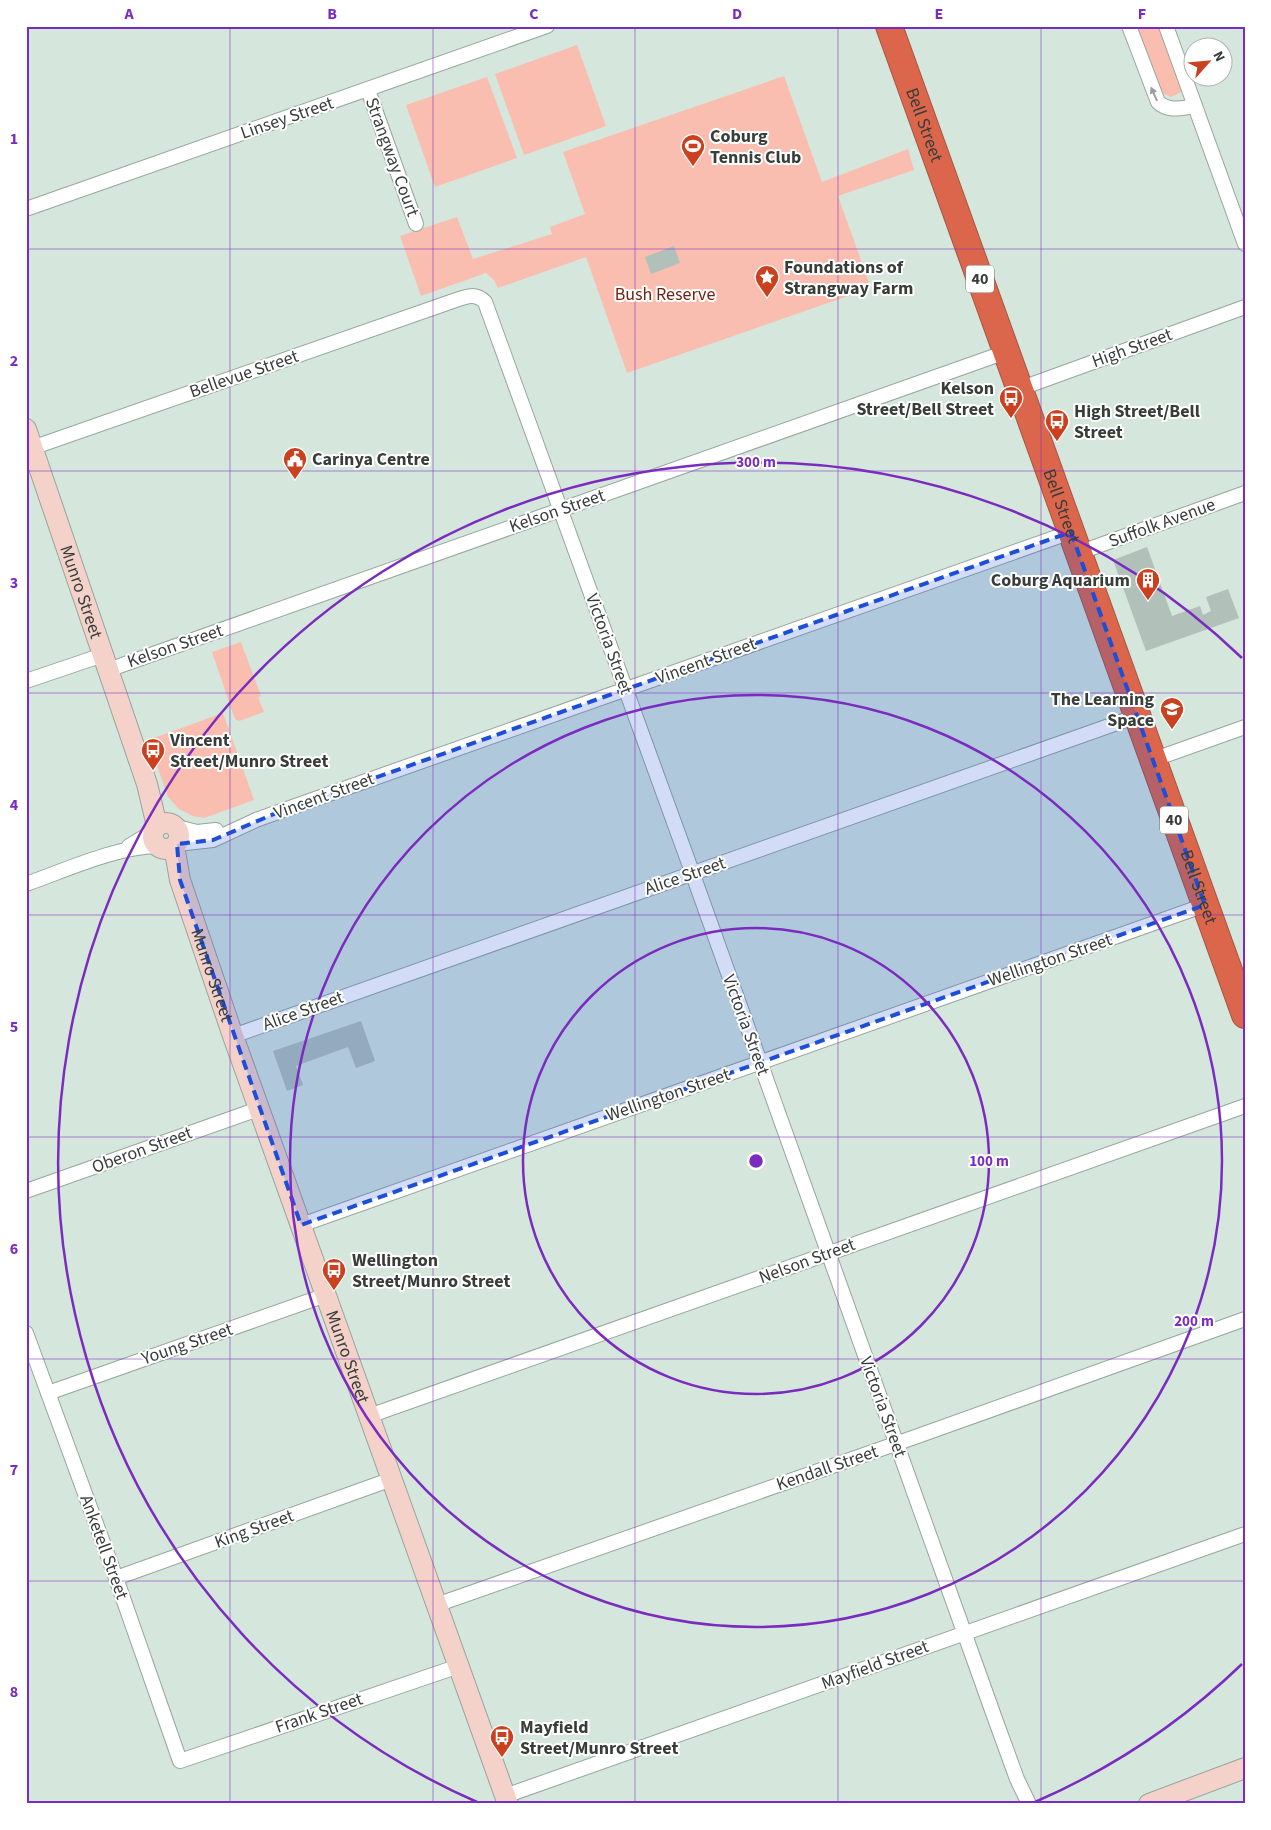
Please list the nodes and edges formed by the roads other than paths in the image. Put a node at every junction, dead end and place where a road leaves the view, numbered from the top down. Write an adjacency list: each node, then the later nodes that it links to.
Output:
1 (547, 26): 5 (street, Linsey Street)
2 (889, 26): 12 (highway, Bell Street / 40)
3 (1129, 26): 6 (street, one-way to 3)
4 (1166, 26): 6 (street)
5 (368, 90): 7 (street, Linsey Street); 8 (street, Strangway Court)
6 (1195, 106): 9 (street)
7 (26, 209)
8 (416, 224)
9 (1245, 244)
10 (456, 300): 14 (street, Bellevue Street); 16 (street, Victoria Street)
11 (1245, 307): 13 (street, High Street)
12 (1006, 352): 13 (highway, Bell Street / 40); 16 (street, Kelson Street)
13 (1019, 389): 17 (highway, Bell Street / 40)
14 (28, 442): 18 (street, Munro Street)
15 (1245, 493): 17 (street, Suffolk Avenue)
16 (561, 509): 18 (street, Kelson Street); 20 (street, Victoria Street)
17 (1074, 542): 20 (street, Vincent Street); 21 (highway, Bell Street / 40)
18 (106, 662): 19 (street, Kelson Street); 24 (street, Munro Street)
19 (26, 681)
20 (625, 690): 24 (street, Vincent Street); 25 (street, Victoria Street)
21 (1137, 716): 23 (highway, Bell Street / 40); 25 (street, Alice Street)
22 (1245, 727): 23 (street)
23 (1152, 760): 27 (highway, Bell Street / 40)
24 (166, 836): 26 (street, Vincent Street); 29 (street, Munro Street)
25 (692, 873): 29 (street, Alice Street); 30 (street, Victoria Street)
26 (26, 884)
27 (1206, 906): 28 (highway, Bell Street / 40); 30 (street, Wellington Street)
28 (1245, 1015)
29 (233, 1036): 32 (street, Munro Street)
30 (759, 1063): 34 (street, Wellington Street); 35 (street, Victoria Street)
31 (1245, 1106): 35 (street, Nelson Street)
32 (258, 1109): 33 (street, Oberon Street); 34 (street, Munro Street)
33 (26, 1191)
34 (301, 1225): 36 (street, Munro Street)
35 (828, 1254): 40 (street, Nelson Street); 41 (street, Victoria Street)
36 (326, 1295): 39 (street, Young Street); 40 (street, Munro Street)
37 (1245, 1319): 41 (street, Kendall Street)
38 (26, 1333): 39 (street, Anketell Street)
39 (48, 1393): 44 (street, Anketell Street)
40 (369, 1416): 42 (street, Munro Street)
41 (896, 1444): 45 (street, Kendall Street); 46 (street, Victoria Street)
42 (392, 1479): 44 (street, King Street); 45 (street, Munro Street)
43 (1245, 1534): 46 (street, Mayfield Street)
44 (116, 1578): 48 (street, Anketell Street)
45 (436, 1605): 47 (street, Munro Street)
46 (965, 1633): 50 (street, Victoria Street); 51 (street, Mayfield Street)
47 (458, 1666): 48 (street, Frank Street); 51 (street, Munro Street)
48 (180, 1761)
49 (1245, 1768): 54 (street)
50 (1017, 1779): 52 (street, Victoria Street); 53 (street, Victoria Street)
51 (506, 1800)
52 (1022, 1804)
53 (1029, 1804)
54 (1149, 1804)

